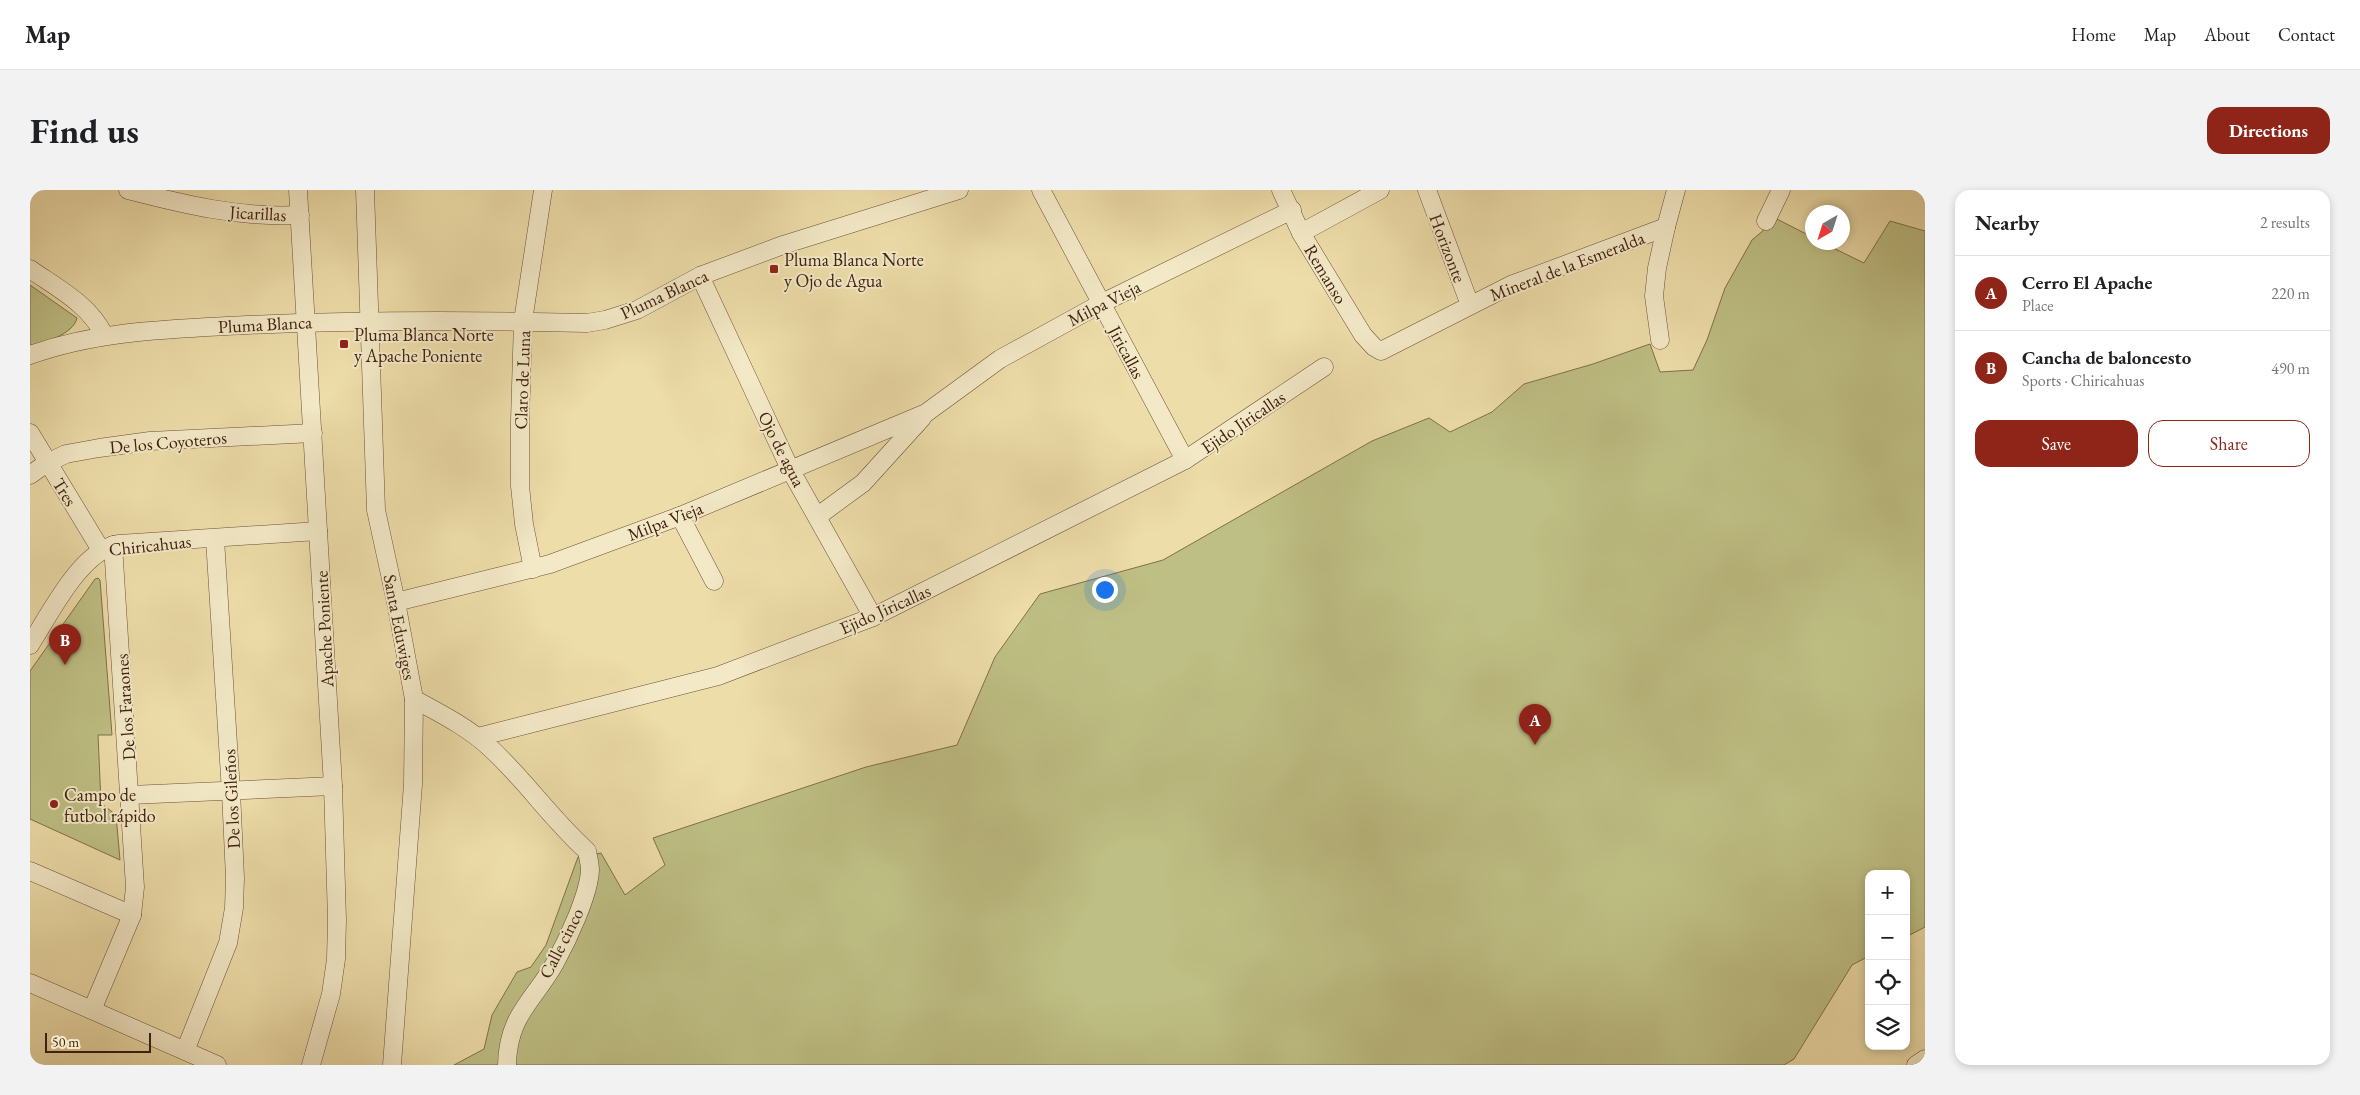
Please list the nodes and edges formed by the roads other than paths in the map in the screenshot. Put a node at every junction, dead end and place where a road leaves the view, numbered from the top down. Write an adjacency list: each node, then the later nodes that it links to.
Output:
1 (128, 190): 13 (street, Jicarillas)
2 (298, 190): 13 (street, Apache Poniente)
3 (365, 190): 21 (street, Santa Eduwiges)
4 (543, 190): 22 (street, Claro de Luna)
5 (958, 190): 18 (street, Pluma Blanca)
6 (1041, 190): 19 (street, Jiricallas)
7 (1281, 190): 12 (street, Remanso)
8 (1380, 190): 16 (street)
9 (1427, 190): 20 (street, Horizonte)
10 (1676, 190): 15 (street, Mineral de la Esmeralda)
11 (1781, 190): 14 (street)
12 (1292, 210): 16 (street, Remanso); 19 (street, Milpa Vieja)
13 (300, 215): 23 (street, Apache Poniente)
14 (1766, 221)
15 (1666, 228): 20 (street, Mineral de la Esmeralda); 25 (street)
16 (1301, 233): 26 (street, Remanso)
17 (30, 269): 24 (street)
18 (700, 276): 22 (street, Pluma Blanca); 34 (street, Ojo de agua)
19 (1102, 303): 29 (street, Milpa Vieja); 32 (street, Jiricallas)
20 (1470, 305): 26 (street, Mineral de la Esmeralda)
21 (369, 320): 22 (street, Pluma Blanca); 23 (street, Pluma Blanca); 43 (street, Santa Eduwiges)
22 (523, 321): 41 (street, Claro de Luna)
23 (307, 322): 24 (street, Pluma Blanca); 31 (street, Apache Poniente)
24 (104, 335): 27 (street, Pluma Blanca)
25 (1660, 340)
26 (1381, 351)
27 (30, 355)
28 (1324, 367): 32 (street, Ejido Jiricallas)
29 (926, 413): 34 (street, Milpa Vieja); 37 (street, Milpa Vieja)
30 (30, 433): 33 (street, Tres)
31 (313, 433): 33 (street, De los Coyoteros); 38 (street, Apache Poniente)
32 (1185, 460): 44 (street, Ejido Jiricallas)
33 (47, 463): 35 (street, De los Coyoteros); 40 (street, Tres)
34 (791, 471): 36 (street, Milpa Vieja); 37 (street, Ojo de agua)
35 (30, 475)
36 (680, 516): 41 (street, Milpa Vieja); 42 (street)
37 (818, 516): 44 (street, Ojo de agua)
38 (318, 530): 39 (street, Chiricahuas); 48 (street, Apache Poniente)
39 (216, 539): 40 (street, Chiricahuas); 49 (street, De los Gileños)
40 (107, 548): 45 (street, Chiricahuas); 50 (street, De los Faraones)
41 (533, 570): 43 (street, Milpa Vieja)
42 (714, 581)
43 (396, 602): 46 (street, Santa Eduwiges)
44 (873, 617): 47 (street, Ejido Jiricallas)
45 (30, 645)
46 (414, 699): 47 (street); 59 (street, Santa Eduwiges)
47 (478, 737): 60 (street, Calle cinco)
48 (333, 786): 49 (street); 58 (street, Apache Poniente)
49 (231, 792): 50 (street); 55 (street, De los Gileños)
50 (130, 795): 52 (street, De los Faraones)
51 (30, 871): 52 (street)
52 (132, 915): 54 (street, De los Faraones)
53 (30, 983): 54 (street)
54 (92, 1010): 55 (street)
55 (185, 1051): 57 (street)
56 (1925, 1059): 61 (street)
57 (217, 1065)
58 (310, 1065)
59 (392, 1065)
60 (507, 1065)
61 (1916, 1065)

